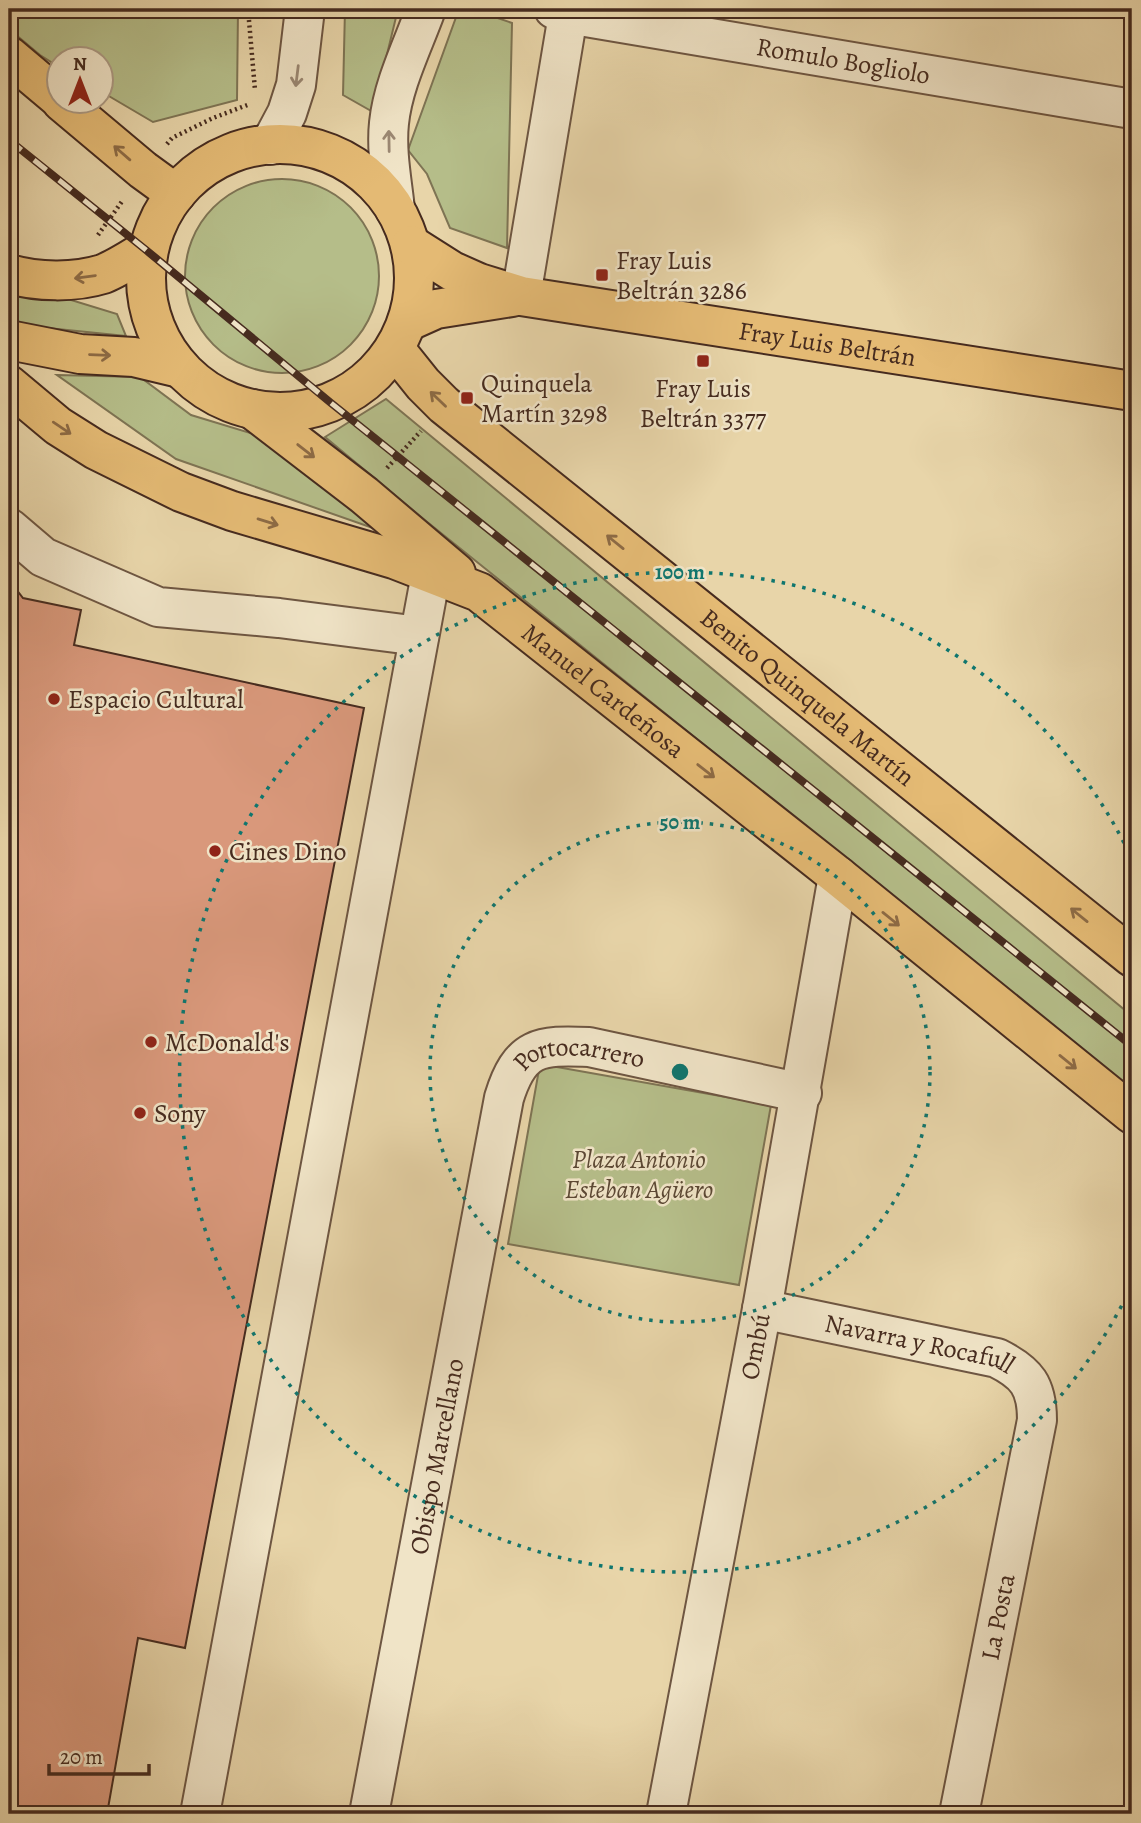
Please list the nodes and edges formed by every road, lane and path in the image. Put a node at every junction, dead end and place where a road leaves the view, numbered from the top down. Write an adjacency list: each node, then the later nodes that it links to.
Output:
1 (305, 9): 8 (street, one-way to 8)
2 (426, 9): 10 (street, one-way to 2)
3 (564, 10): 6 (street, Romulo Bogliolo); 14 (street)
4 (9, 56): 5 (main road)
5 (46, 87)
6 (1132, 109)
7 (80, 116): 9 (main road, one-way to 7)
8 (271, 145): 9 (main road); 10 (main road)
9 (176, 194): 12 (main road)
10 (396, 209): 11 (main road)
11 (411, 245): 14 (main road); 15 (main road)
12 (146, 250): 13 (main road, one-way to 13); 17 (main road)
13 (9, 274)
14 (521, 296): 15 (main road); 19 (main road, Fray Luis Beltrán)
15 (401, 335): 20 (main road); 28 (main road, Benito Quinquela Martín, one-way to 15)
16 (9, 340): 17 (main road, one-way to 17)
17 (180, 368): 20 (main road)
18 (9, 385): 24 (main road, Manuel Cardeñosa, one-way to 24)
19 (1132, 391)
20 (252, 409): 22 (main road, one-way to 22)
21 (423, 429): 22 (path)
22 (364, 495): 25 (main road)
23 (9, 528): 26 (street)
24 (431, 574): 25 (main road, Manuel Cardeñosa); 26 (street)
25 (479, 592): 27 (main road, Manuel Cardeñosa, one-way to 27)
26 (419, 636): 34 (street)
27 (838, 876): 29 (street, Ombú); 31 (main road, Manuel Cardeñosa, one-way to 31)
28 (1132, 957)
29 (802, 1093): 30 (street, Portocarrero); 32 (street, Ombú)
30 (504, 1098): 35 (street, Obispo Marcellano)
31 (1132, 1114)
32 (762, 1309): 33 (street, Navarra y Rocafull); 36 (street, Ombú)
33 (1037, 1420): 37 (street, La Posta)
34 (200, 1814)
35 (369, 1814)
36 (666, 1814)
37 (959, 1814)

